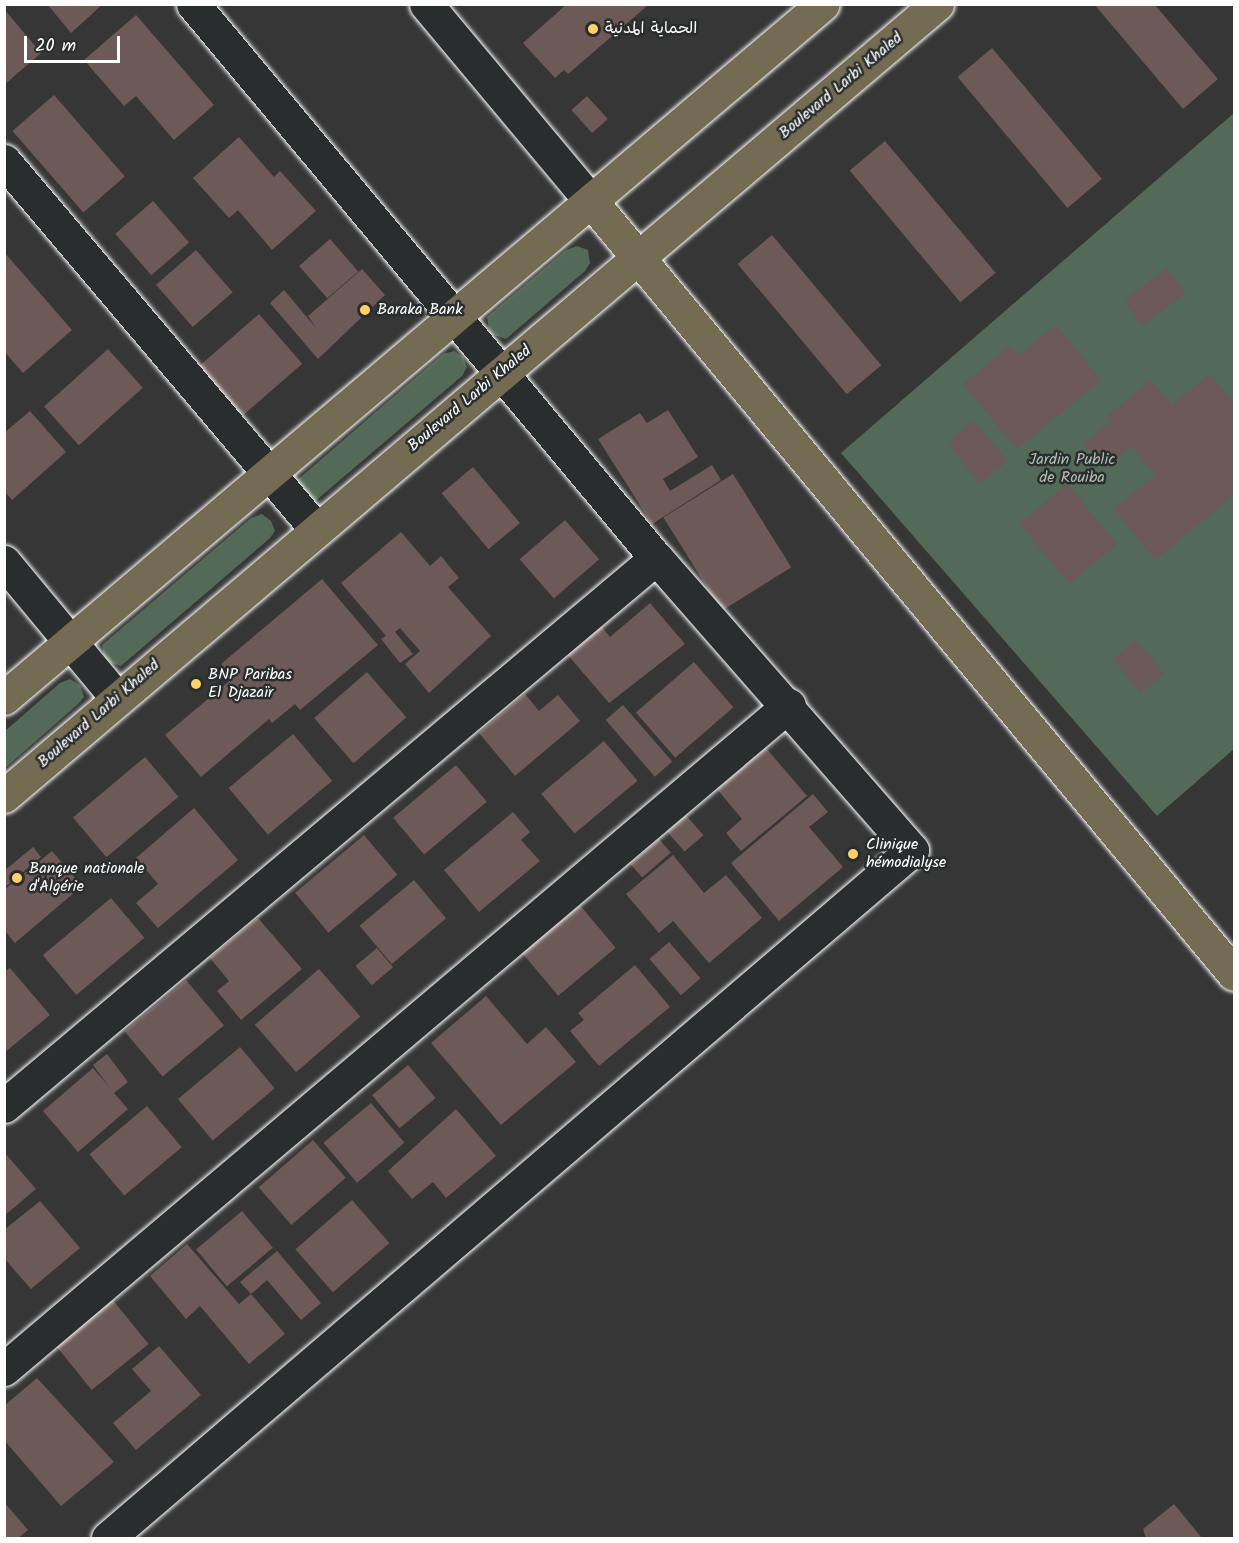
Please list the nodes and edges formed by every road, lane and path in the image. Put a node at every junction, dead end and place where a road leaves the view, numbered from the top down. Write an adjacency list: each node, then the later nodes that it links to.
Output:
1 (193, 4): 8 (street)
2 (426, 4): 6 (street)
3 (823, 4): 6 (main road)
4 (937, 4): 7 (main road, Boulevard Larbi Khaled)
5 (4, 161): 10 (street)
6 (591, 201): 7 (main road); 8 (main road)
7 (639, 258): 9 (main road, Boulevard Larbi Khaled); 19 (main road)
8 (455, 317): 9 (street); 10 (main road)
9 (501, 373): 11 (main road, Boulevard Larbi Khaled); 12 (street)
10 (267, 474): 11 (street); 14 (main road)
11 (316, 529): 16 (main road, Boulevard Larbi Khaled)
12 (656, 558): 17 (street); 20 (street)
13 (4, 562): 14 (street)
14 (71, 642): 15 (main road); 16 (street)
15 (4, 698)
16 (117, 698): 18 (main road, Boulevard Larbi Khaled)
17 (789, 705): 21 (street); 22 (street)
18 (4, 796)
19 (1234, 974)
20 (4, 1106)
21 (4, 1369)
22 (108, 1539)

